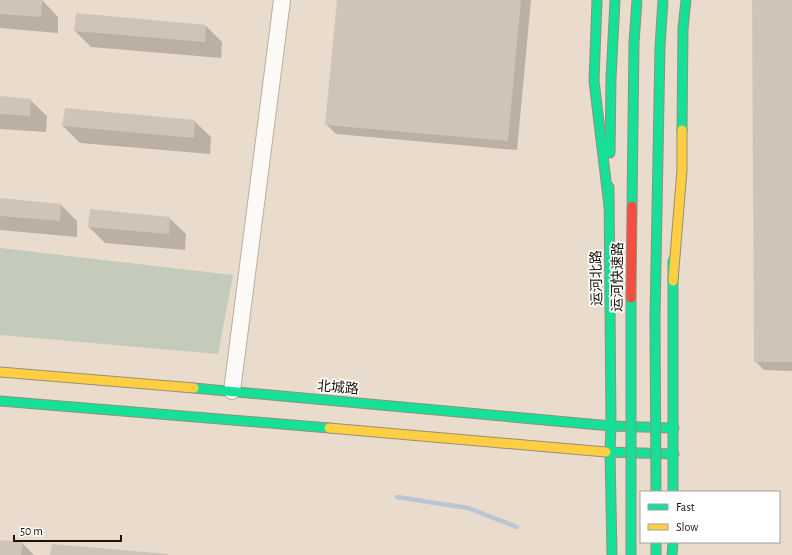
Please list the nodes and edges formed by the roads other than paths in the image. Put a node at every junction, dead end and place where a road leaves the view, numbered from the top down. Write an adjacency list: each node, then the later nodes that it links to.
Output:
1 (282, 0): 13 (street)
2 (597, 0): 10 (main road)
3 (615, 0): 10 (main road, 运河北路)
4 (637, 0): 24 (main road, 运河快速路, bridge)
5 (663, 0): 19 (main road, bridge)
6 (677, 0): 8 (main road)
7 (686, 0): 11 (main road)
8 (674, 36)
9 (673, 130): 11 (main road)
10 (609, 206): 15 (main road, 运河北路)
11 (673, 281): 16 (main road)
12 (0, 372): 13 (main road, 北城路)
13 (232, 391): 15 (main road, 北城路)
14 (0, 401): 17 (main road)
15 (611, 426): 16 (main road, 北城路); 17 (main road, 运河北路)
16 (674, 428): 18 (main road)
17 (610, 452): 18 (main road); 23 (main road, 运河北路)
18 (674, 454): 20 (main road)
19 (656, 491)
20 (673, 491)
21 (656, 543): 25 (main road)
22 (673, 543): 26 (main road)
23 (612, 555)
24 (631, 555)
25 (656, 555)
26 (672, 555)

